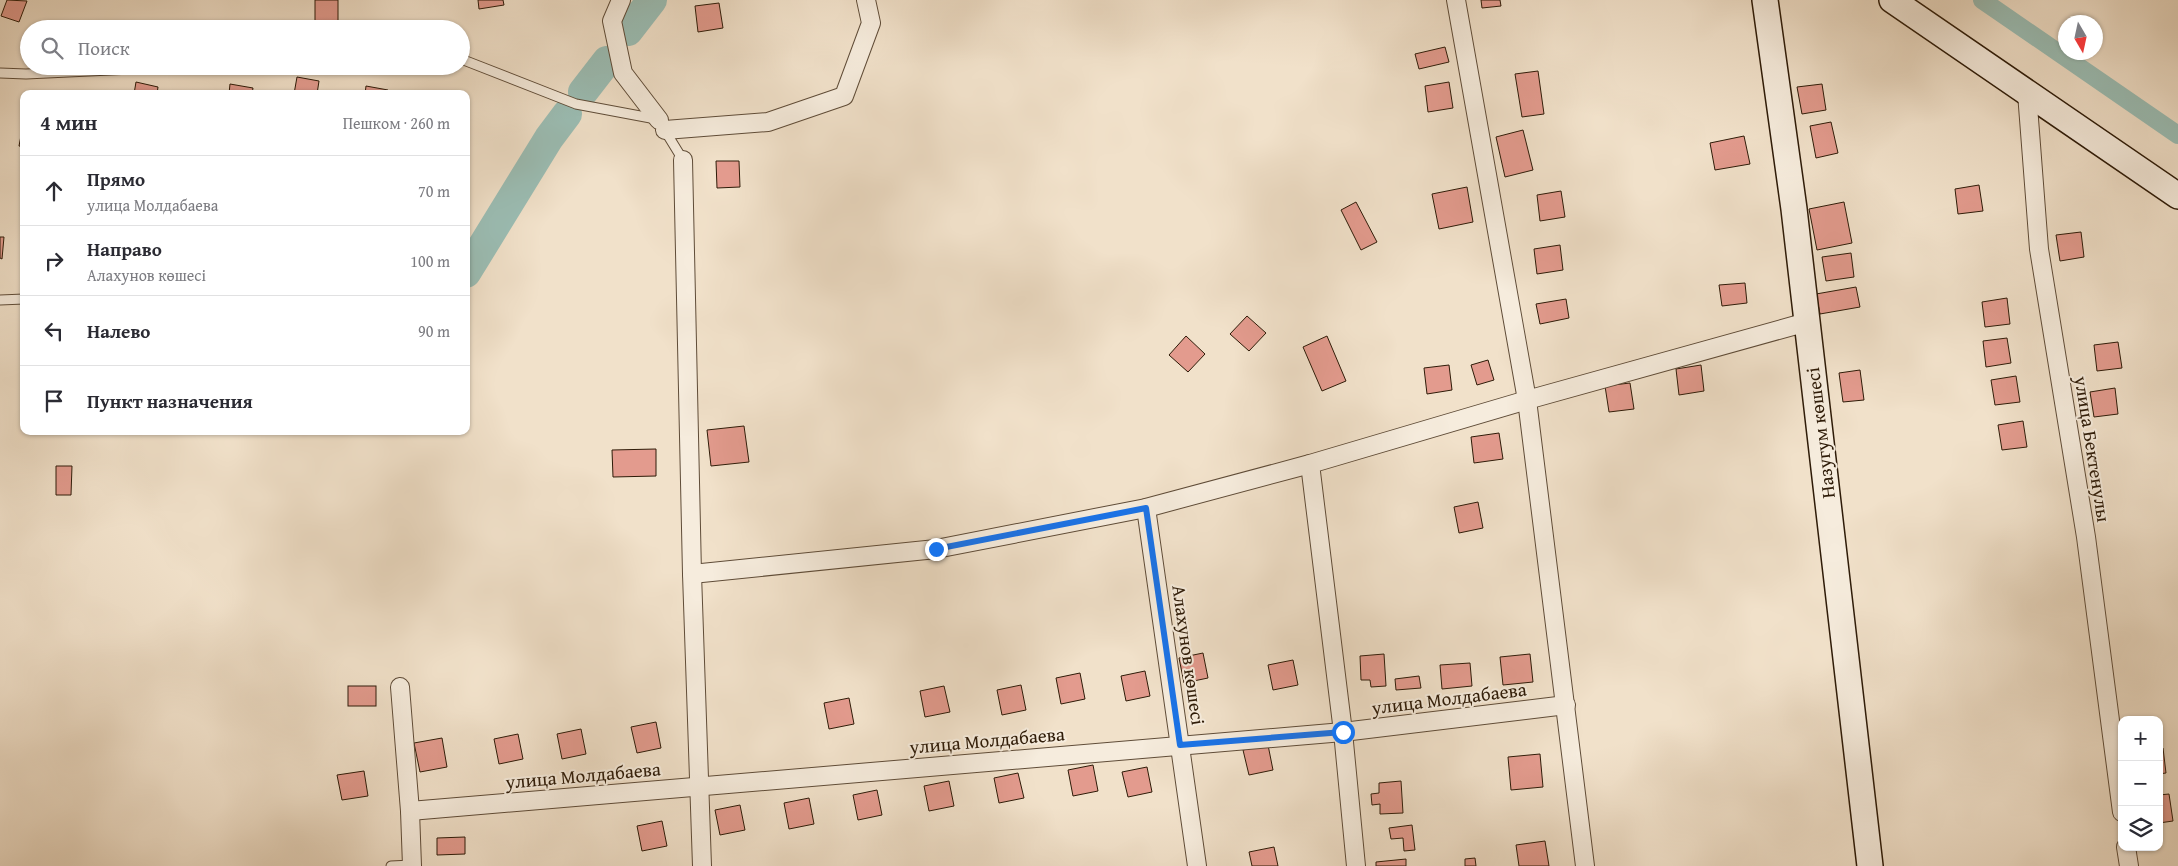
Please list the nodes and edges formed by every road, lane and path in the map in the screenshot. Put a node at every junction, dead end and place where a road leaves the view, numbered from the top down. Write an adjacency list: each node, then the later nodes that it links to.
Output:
1 (621, 0): 10 (street)
2 (866, 0): 10 (street)
3 (1456, 0): 16 (street)
4 (1765, 0): 15 (street, Назугум көшесі)
5 (1892, 0): 9 (street)
6 (470, 63): 10 (lane)
7 (0, 73): 8 (lane)
8 (20, 74)
9 (2027, 92): 12 (street); 25 (street, улица Бектенулы)
10 (662, 125): 11 (lane)
11 (683, 160): 19 (street)
12 (2178, 196)
13 (20, 299): 14 (lane)
14 (0, 300)
15 (1807, 322): 16 (street); 34 (street, Назугум көшесі)
16 (1527, 400): 17 (street); 21 (street)
17 (1310, 464): 18 (street); 22 (street)
18 (1146, 508): 19 (street); 23 (street, Алахунов көшесі)
19 (692, 574): 24 (street)
20 (400, 687): 26 (street)
21 (1566, 705): 22 (street, улица Молдабаева); 33 (street)
22 (1343, 732): 23 (street, улица Молдабаева); 32 (street)
23 (1180, 745): 24 (street, улица Молдабаева); 31 (street, Алахунов көшесі)
24 (699, 786): 26 (street, улица Молдабаева); 30 (street)
25 (2121, 806)
26 (410, 811): 28 (street)
27 (2127, 851): 35 (street)
28 (412, 865): 29 (lane)
29 (391, 866)
30 (702, 866)
31 (1197, 866)
32 (1356, 866)
33 (1585, 866)
34 (1870, 866)
35 (2129, 866)

